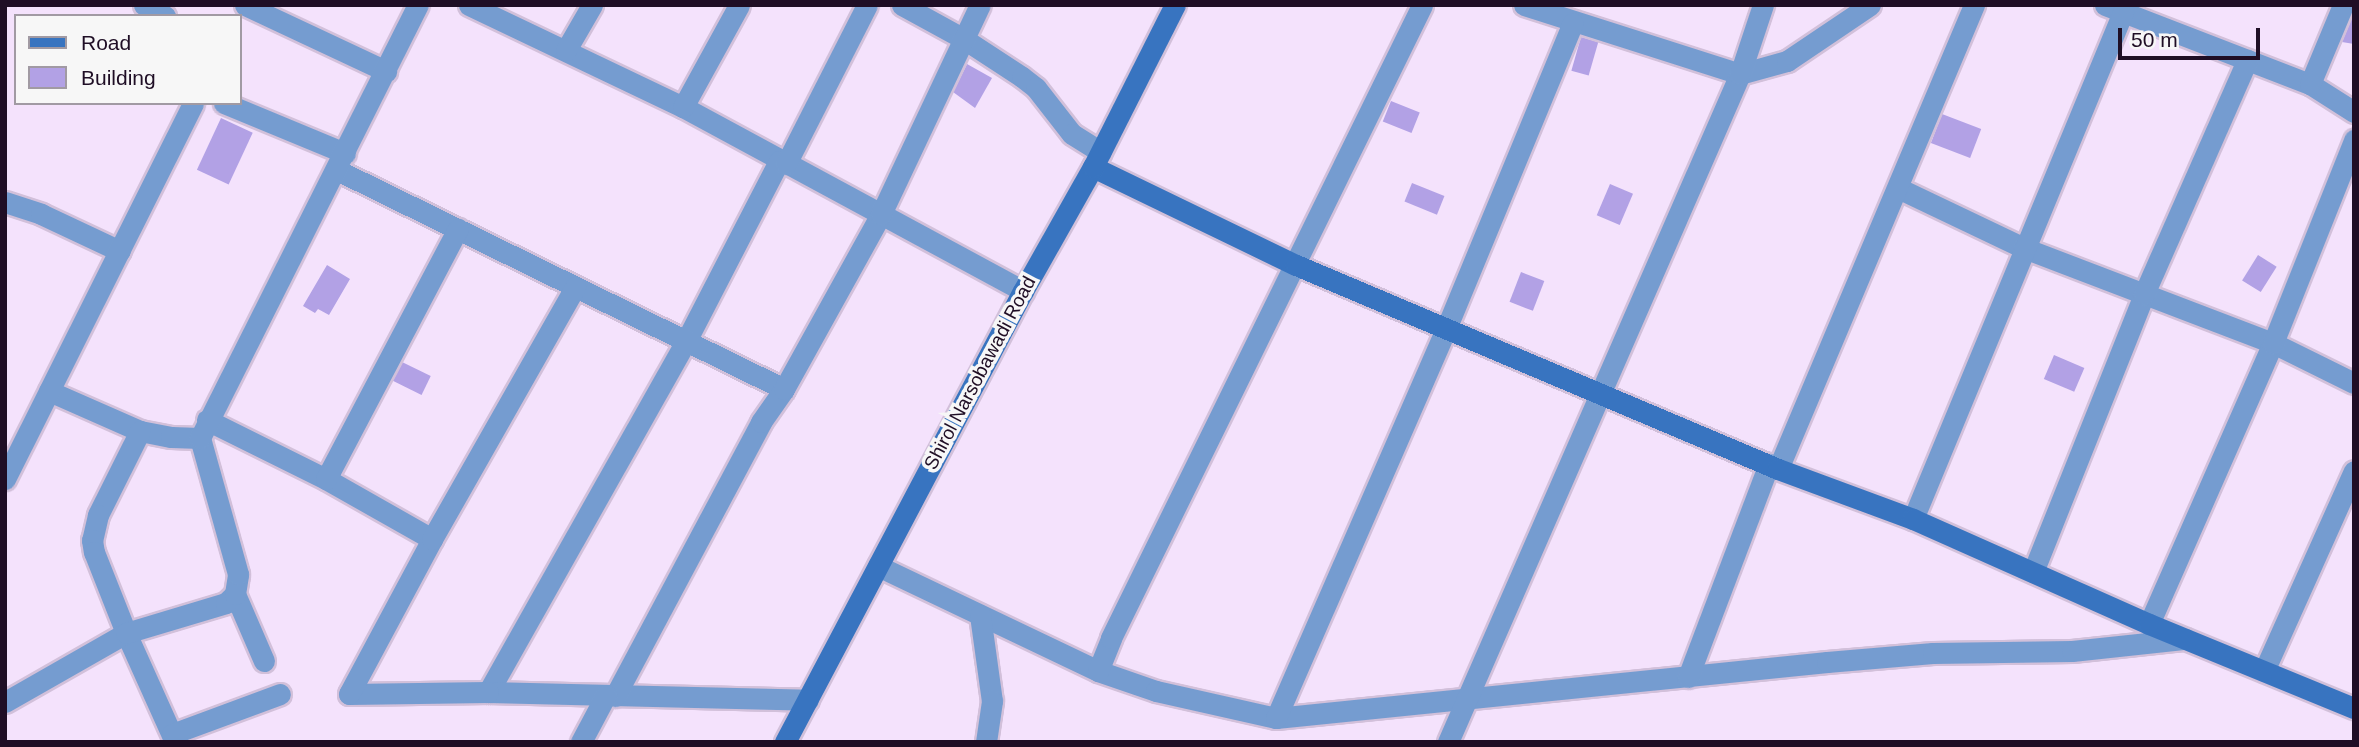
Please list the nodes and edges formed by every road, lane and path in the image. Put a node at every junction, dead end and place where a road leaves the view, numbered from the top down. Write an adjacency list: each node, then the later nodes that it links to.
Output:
1 (144, 5): 18 (street)
2 (244, 5): 23 (street)
3 (418, 5): 23 (street)
4 (469, 5): 21 (street)
5 (592, 5): 21 (street)
6 (739, 5): 28 (street)
7 (867, 5): 33 (street)
8 (902, 5): 20 (street)
9 (980, 5): 20 (street)
10 (1175, 5): 31 (street, Shirol Narsobawadi Road)
11 (1423, 5): 40 (street)
12 (1524, 5): 19 (street)
13 (1763, 5): 24 (street)
14 (1870, 5): 24 (street)
15 (1974, 5): 34 (street)
16 (2343, 5): 25 (street)
17 (2114, 9): 22 (street); 38 (street)
18 (161, 14)
19 (1573, 23): 24 (street); 44 (street)
20 (964, 39): 31 (street); 36 (street)
21 (566, 50): 28 (street)
22 (2247, 60): 25 (street); 43 (street)
23 (386, 71): 32 (street)
24 (1740, 74): 50 (street)
25 (2310, 84): 29 (street)
26 (192, 105): 39 (street)
27 (227, 105): 32 (street)
28 (683, 107): 33 (street)
29 (2354, 113)
30 (2354, 140): 46 (street)
31 (1097, 159): 40 (street); 42 (street, Shirol Narsobawadi Road)
32 (341, 161): 37 (street); 51 (street)
33 (782, 162): 36 (street); 45 (street)
34 (1898, 188): 38 (street); 53 (street)
35 (5, 202): 39 (street)
36 (881, 214): 42 (street); 48 (street)
37 (458, 229): 41 (street); 56 (street)
38 (2024, 248): 43 (street); 57 (street)
39 (120, 251): 49 (street)
40 (1296, 265): 44 (street); 67 (street)
41 (575, 287): 45 (street); 58 (street)
42 (1023, 291): 59 (street, Shirol Narsobawadi Road)
43 (2144, 294): 46 (street); 60 (street)
44 (1446, 329): 50 (street); 77 (street)
45 (686, 341): 48 (street); 70 (street)
46 (2273, 343): 47 (street); 63 (street)
47 (2354, 383)
48 (784, 389): 72 (street)
49 (49, 391): 52 (street); 55 (street)
50 (1601, 392): 53 (street); 73 (street)
51 (204, 429): 52 (street); 56 (street); 61 (street)
52 (140, 431): 64 (street)
53 (1774, 466): 57 (street); 69 (street)
54 (2354, 471): 68 (street)
55 (5, 479)
56 (326, 479): 58 (street)
57 (1913, 519): 60 (street)
58 (432, 539): 70 (street)
59 (878, 566): 62 (street); 74 (street, Shirol Narsobawadi Road)
60 (2033, 572): 63 (street)
61 (235, 594): 64 (street); 66 (street)
62 (980, 615): 67 (street); 81 (street)
63 (2149, 624): 65 (street)
64 (126, 633): 75 (street); 78 (street)
65 (2185, 639): 68 (street); 69 (street)
66 (264, 661)
67 (1098, 671): 77 (street)
68 (2264, 671): 76 (street)
69 (1688, 677): 73 (street)
70 (488, 692): 72 (street)
71 (281, 694): 78 (street)
72 (611, 696): 74 (street); 79 (street)
73 (1465, 698): 77 (street); 82 (street)
74 (808, 700): 80 (street, Shirol Narsobawadi Road)
75 (5, 702)
76 (2354, 708)
77 (1276, 718)
78 (174, 738)
79 (581, 742)
80 (785, 742)
81 (986, 742)
82 (1448, 742)

